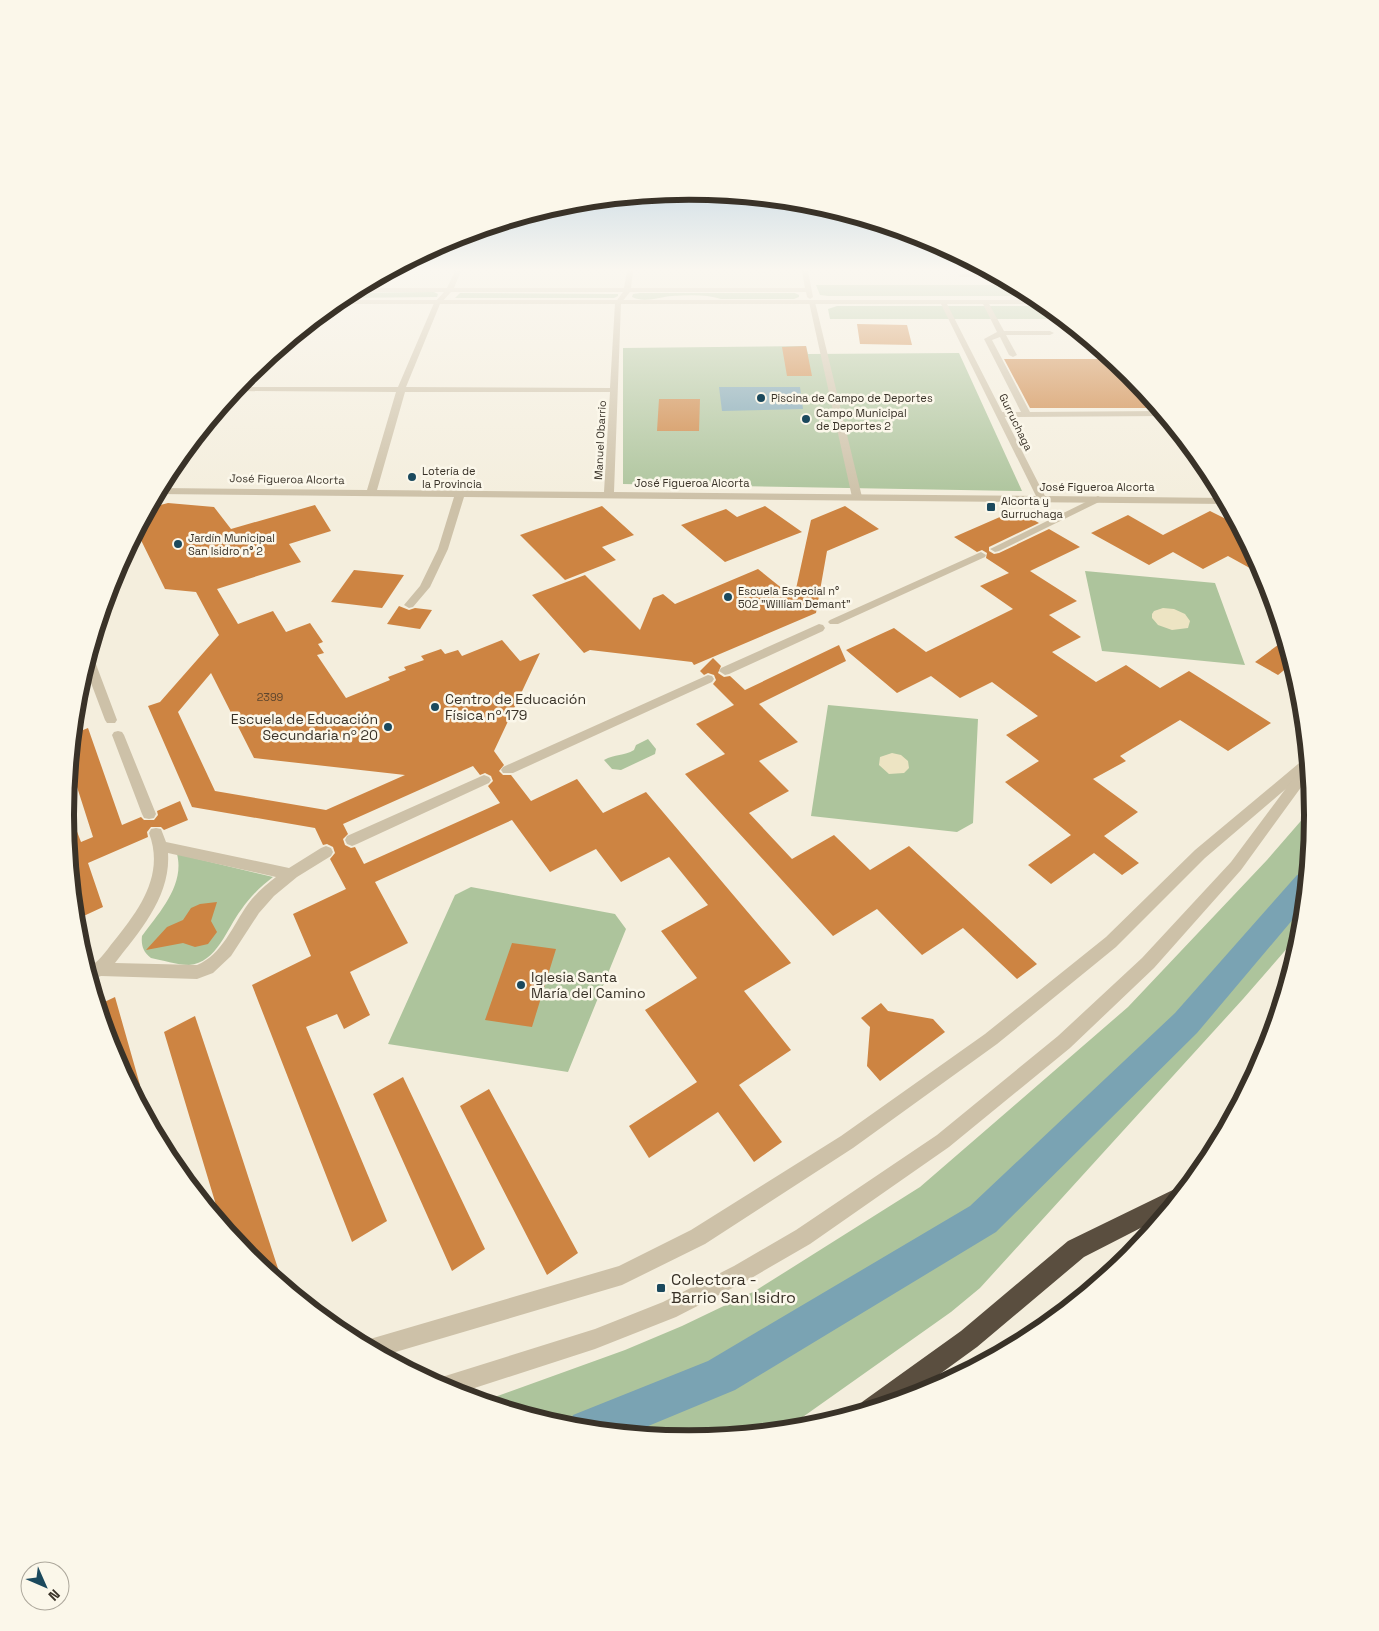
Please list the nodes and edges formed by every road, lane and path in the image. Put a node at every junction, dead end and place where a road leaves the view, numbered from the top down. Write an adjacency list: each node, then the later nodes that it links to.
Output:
1 (419, 347): 9 (street)
2 (616, 347): 10 (street, Manuel Obarrio)
3 (822, 347): 18 (street)
4 (966, 347): 12 (street, Gurruchaga)
5 (992, 347): 13 (street)
6 (1009, 347): 7 (street)
7 (1013, 355)
8 (246, 389): 9 (street)
9 (401, 390): 10 (street); 15 (street)
10 (614, 390): 17 (street, Manuel Obarrio)
11 (1155, 414): 13 (street)
12 (1001, 415): 13 (street); 19 (street, Gurruchaga)
13 (1027, 415)
14 (167, 491): 15 (street, José Figueroa Alcorta)
15 (371, 493): 16 (street, José Figueroa Alcorta)
16 (460, 493): 17 (street, José Figueroa Alcorta); 24 (street)
17 (609, 495): 18 (street, José Figueroa Alcorta)
18 (857, 497): 19 (street, José Figueroa Alcorta)
19 (1042, 499): 20 (street, José Figueroa Alcorta)
20 (1098, 499): 21 (street, José Figueroa Alcorta); 22 (street)
21 (1219, 501)
22 (995, 549)
23 (981, 555): 25 (lane)
24 (409, 605)
25 (834, 622)
26 (819, 628): 28 (street)
27 (92, 669): 30 (street)
28 (726, 671)
29 (708, 679): 33 (street)
30 (112, 720)
31 (118, 734): 36 (street)
32 (1303, 767): 42 (street)
33 (508, 770)
34 (1304, 774): 43 (street)
35 (484, 780): 37 (street)
36 (149, 814)
37 (352, 840)
38 (326, 852): 39 (street)
39 (289, 874): 40 (street); 40 (street)
40 (94, 972)
41 (1167, 1203): 44 (highway)
42 (378, 1347)
43 (454, 1384)
44 (884, 1400)

